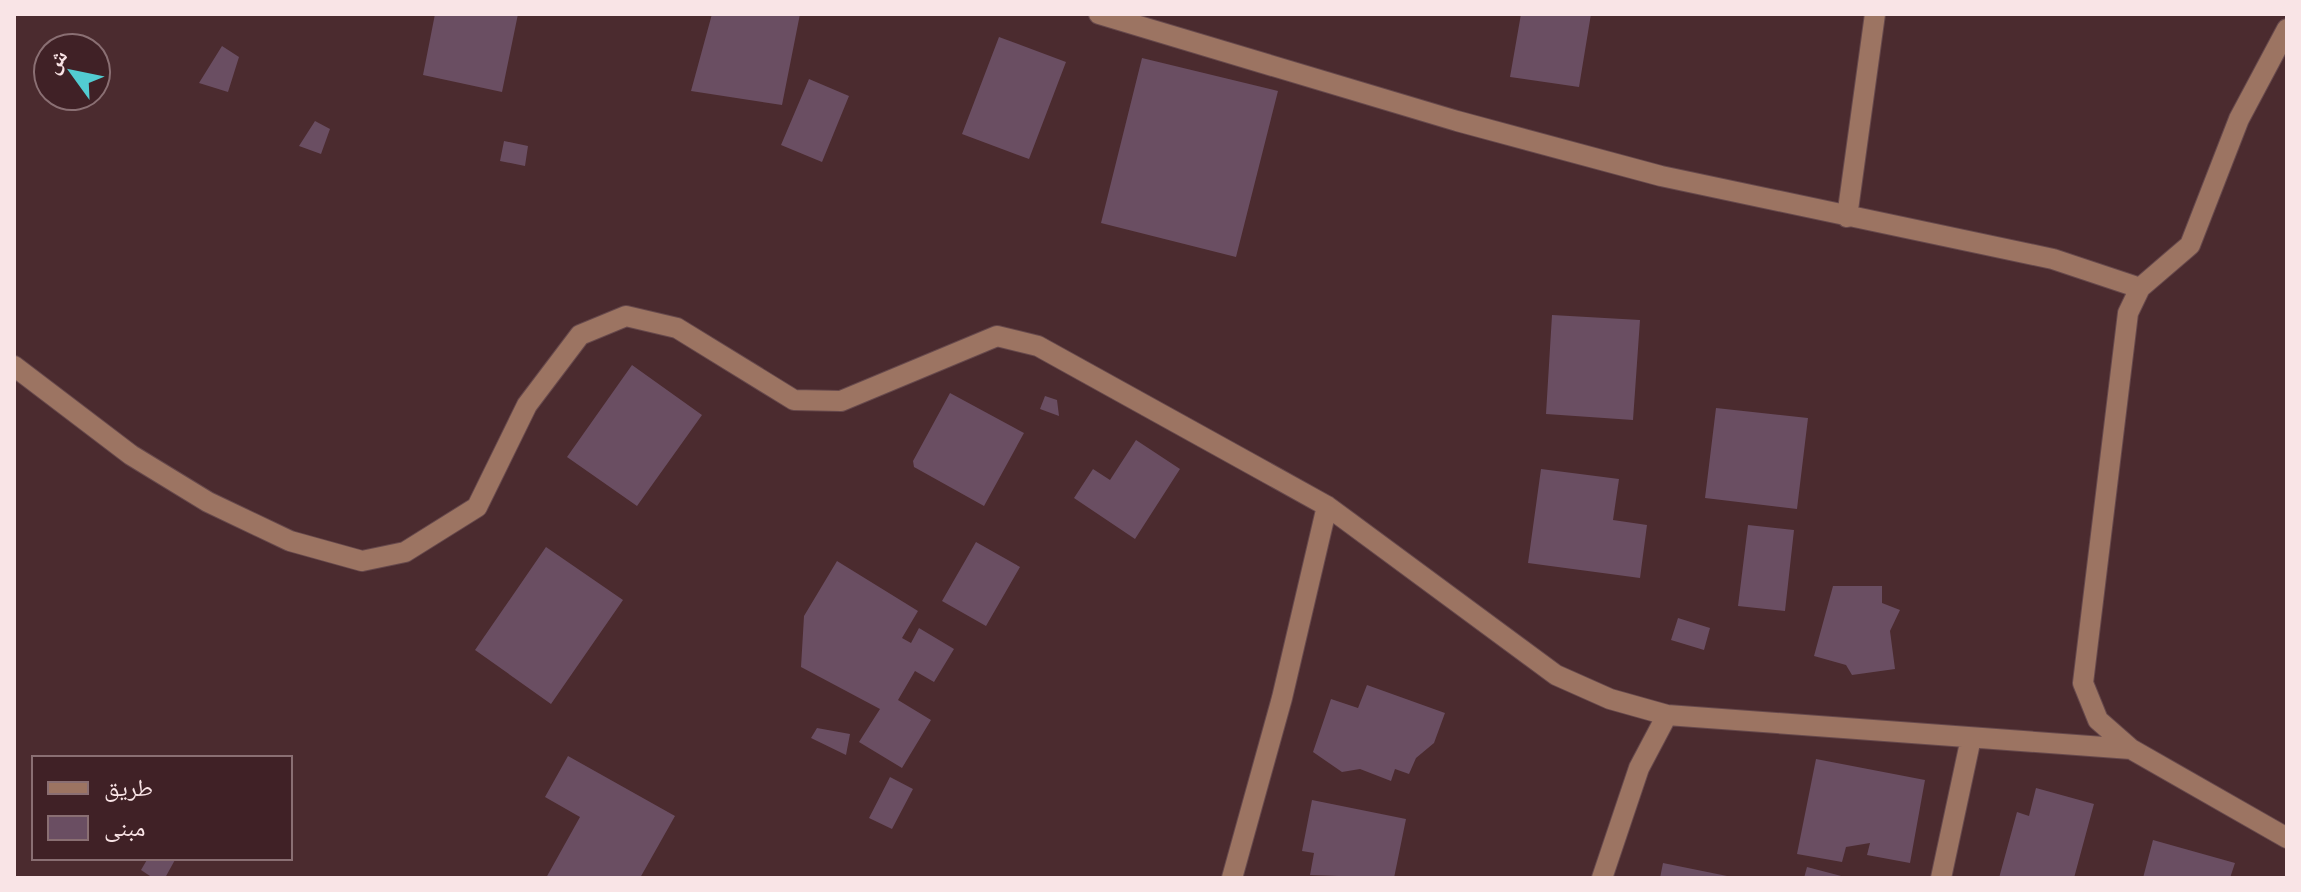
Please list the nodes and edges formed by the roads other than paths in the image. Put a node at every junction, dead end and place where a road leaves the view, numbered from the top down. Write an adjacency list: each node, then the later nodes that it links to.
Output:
1 (1099, 14): 4 (street)
2 (1875, 14): 4 (street)
3 (2287, 29): 5 (street)
4 (1847, 217): 5 (street)
5 (2140, 288): 10 (street)
6 (14, 366): 7 (street)
7 (1327, 506): 8 (street); 12 (street)
8 (1667, 715): 9 (street); 13 (street)
9 (1971, 738): 10 (street); 14 (street)
10 (2131, 749): 11 (street)
11 (2287, 838)
12 (1232, 878)
13 (1602, 878)
14 (1941, 878)

